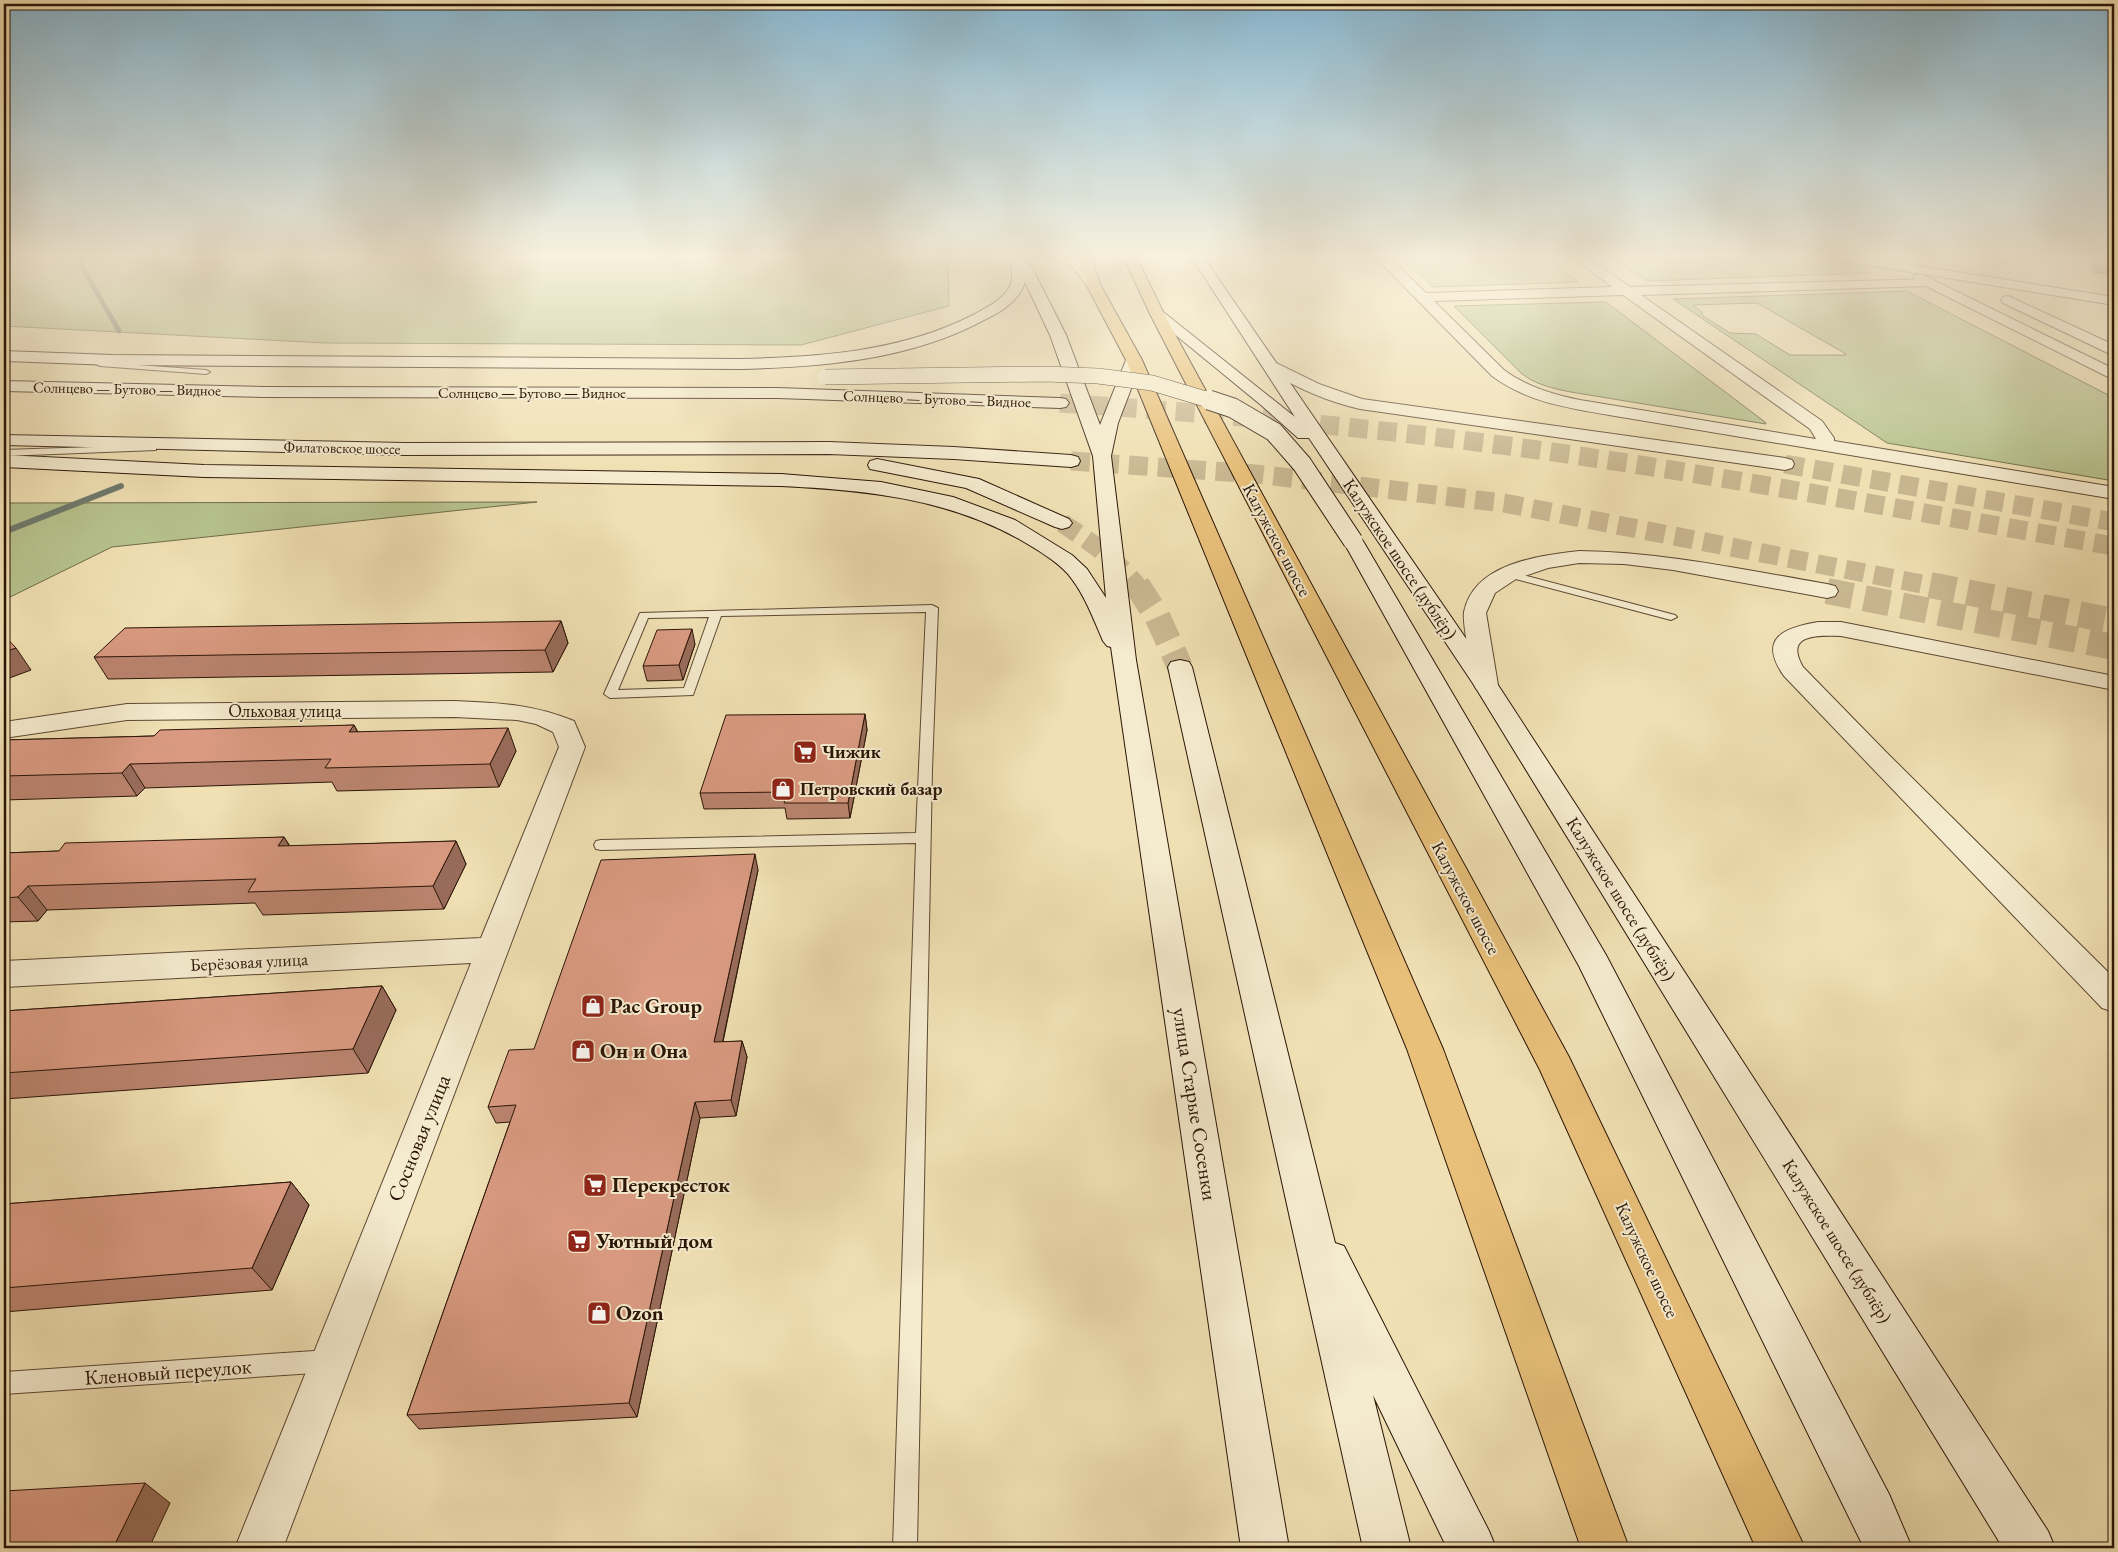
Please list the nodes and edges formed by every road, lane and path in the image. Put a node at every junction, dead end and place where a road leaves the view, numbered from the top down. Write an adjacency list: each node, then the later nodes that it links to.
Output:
1 (948, 330): 12 (main road)
2 (1055, 330): 23 (main road)
3 (1118, 330): 13 (highway)
4 (1166, 330): 54 (highway, Калужское шоссе)
5 (1178, 330): 24 (main road)
6 (1247, 330): 14 (main road, Калужское шоссе (дублёр))
7 (1455, 330): 19 (main road)
8 (1682, 330): 19 (main road)
9 (2025, 330): 15 (main road)
10 (2071, 330): 11 (main road)
11 (2114, 351)
12 (6, 360): 55 (main road, bridge)
13 (1134, 360): 23 (main road); 53 (highway)
14 (1270, 365): 24 (main road, Калужское шоссе (дублёр)); 27 (main road)
15 (2114, 375)
16 (4, 386): 17 (main road, Солнцево — Бутово — Видное)
17 (1060, 403)
18 (4, 440): 20 (main road, Филатовское шоссе)
19 (1825, 445): 28 (main road)
20 (208, 446): 21 (main road, Филатовское шоссе); 22 (lane)
21 (681, 449): 26 (main road); 29 (main road)
22 (4, 453)
23 (1102, 456): 34 (main road)
24 (1330, 456): 37 (main road, Калужское шоссе (дублёр))
25 (4, 461): 34 (main road)
26 (1071, 461)
27 (1785, 464)
28 (2114, 493)
29 (1062, 523)
30 (1508, 574): 31 (main road); 33 (lane); 37 (main road)
31 (1827, 591)
32 (716, 613): 32 (lane); 40 (lane)
33 (1671, 617)
34 (1124, 660): 50 (main road, улица Старые Сосенки)
35 (1180, 667): 45 (main road)
36 (2114, 683): 44 (main road)
37 (1486, 685): 56 (main road, Калужское шоссе (дублёр))
38 (565, 727): 39 (main road, Ольховая улица); 42 (main road, Сосновая улица)
39 (4, 730)
40 (924, 838): 41 (lane); 49 (lane)
41 (601, 844)
42 (494, 950): 43 (main road, Берёзовая улица); 46 (main road, Сосновая улица)
43 (4, 974)
44 (2114, 999)
45 (1308, 1216): 51 (main road); 52 (main road)
46 (332, 1361): 47 (lane, Кленовый переулок); 48 (main road, Сосновая улица)
47 (4, 1383)
48 (259, 1548)
49 (905, 1548)
50 (1265, 1548)
51 (1386, 1548)
52 (1472, 1548)
53 (1606, 1548)
54 (1781, 1548)
55 (1888, 1548)
56 (2031, 1548)

